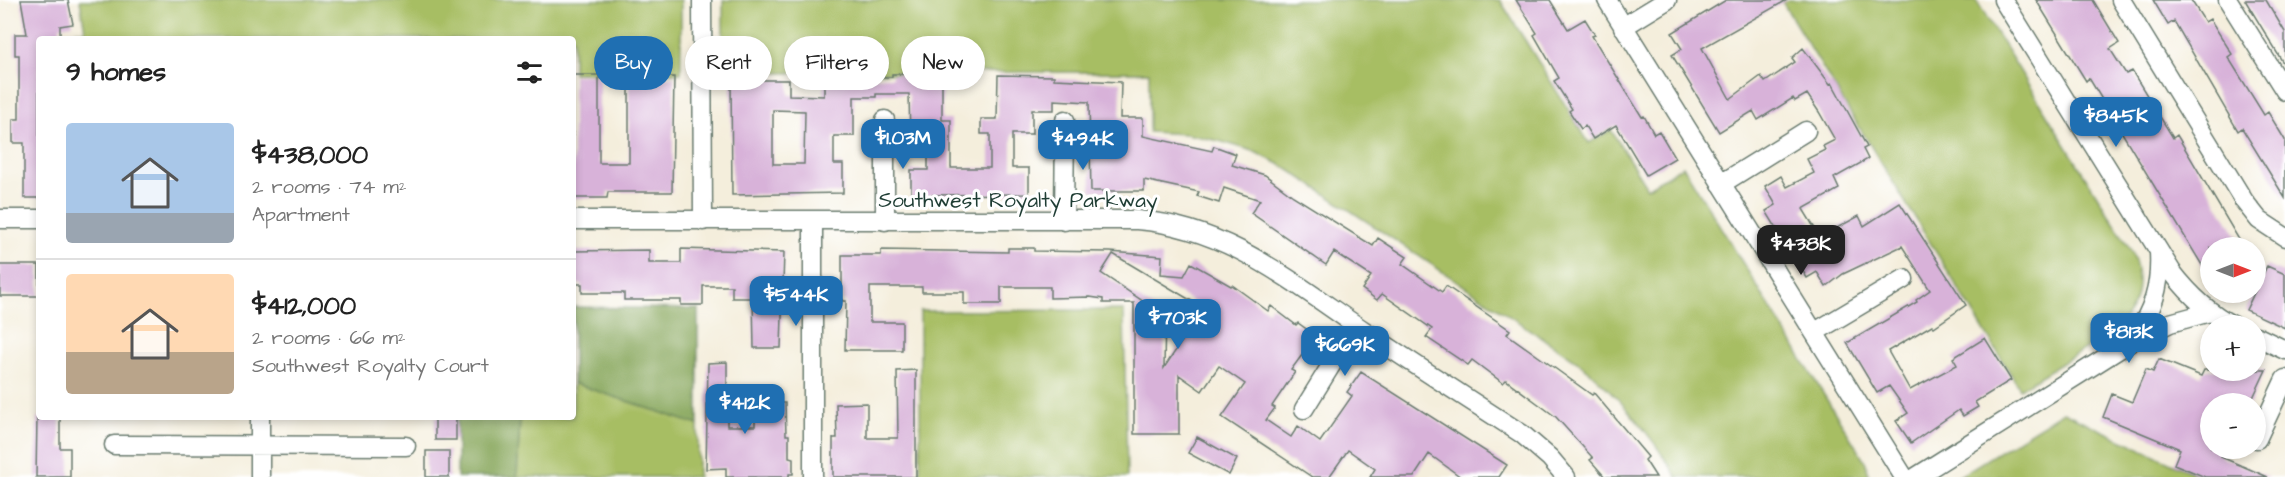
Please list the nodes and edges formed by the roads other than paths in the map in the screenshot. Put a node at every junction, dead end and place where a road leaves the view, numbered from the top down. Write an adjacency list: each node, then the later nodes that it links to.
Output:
1 (702, 0): 16 (street)
2 (1607, 0): 7 (street)
3 (1667, 0): 7 (street)
4 (2003, 0): 21 (street)
5 (2121, 0): 20 (street)
6 (2228, 0): 8 (street)
7 (1623, 27): 12 (street)
8 (2285, 91)
9 (885, 120): 18 (street)
10 (1065, 120): 19 (street)
11 (1806, 131): 12 (street)
12 (1721, 183): 26 (street)
13 (0, 219): 14 (street)
14 (36, 219)
15 (576, 220): 16 (street, Southwest Royalty Parkway)
16 (703, 221): 17 (street, Southwest Royalty Parkway)
17 (813, 221): 18 (street, Southwest Royalty Parkway); 38 (street)
18 (885, 221): 19 (street, Southwest Royalty Parkway)
19 (1065, 221): 25 (street, Southwest Royalty Parkway)
20 (2285, 237)
21 (2159, 251): 23 (street); 27 (street)
22 (1904, 279): 26 (street)
23 (2210, 312): 24 (street); 27 (street)
24 (2215, 315)
25 (1356, 326): 31 (street); 39 (street, Southwest Royalty Parkway)
26 (1815, 332): 40 (street)
27 (2132, 341): 41 (street)
28 (2266, 341): 29 (street)
29 (2285, 350)
30 (2285, 379): 33 (street)
31 (1304, 409)
32 (260, 420): 35 (street)
33 (2266, 420)
34 (114, 445): 35 (street)
35 (260, 445): 36 (street); 37 (street)
36 (406, 446)
37 (260, 477)
38 (813, 477)
39 (1566, 477)
40 (1904, 477)
41 (1916, 477)

